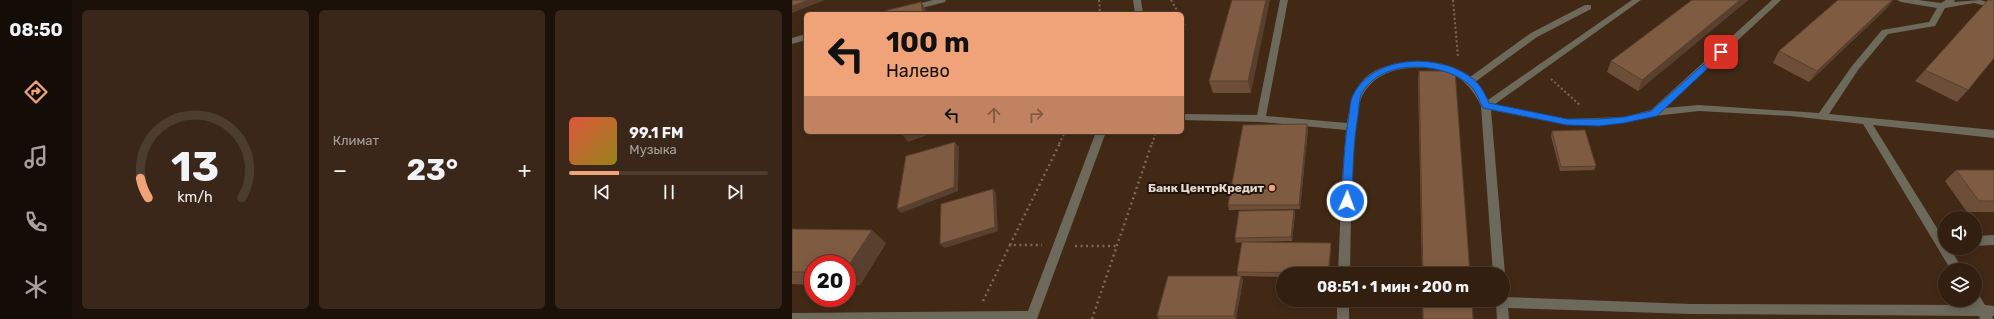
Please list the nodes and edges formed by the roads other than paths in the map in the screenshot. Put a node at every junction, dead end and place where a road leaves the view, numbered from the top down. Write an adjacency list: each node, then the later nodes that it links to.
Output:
1 (942, 0): 11 (street)
2 (1138, 0): 12 (street)
3 (1284, 0): 20 (street)
4 (1637, 0): 16 (street)
5 (1777, 0): 17 (street)
6 (1901, 0): 9 (street)
7 (1951, 0): 9 (street)
8 (1588, 6): 15 (street)
9 (1942, 6): 10 (street); 18 (street)
10 (1994, 6)
11 (897, 12)
12 (1139, 12)
13 (804, 38): 14 (street)
14 (792, 41)
15 (1470, 81): 16 (street); 23 (street)
16 (1486, 106): 17 (street); 30 (street)
17 (1654, 114): 18 (street)
18 (1822, 116): 21 (street)
19 (1184, 117): 20 (street)
20 (1261, 119): 23 (street)
21 (1866, 121): 25 (street); 26 (street)
22 (1994, 124): 25 (street)
23 (1352, 127): 29 (street)
24 (1100, 134): 35 (street)
25 (1992, 134)
26 (1938, 234)
27 (1994, 240): 28 (street)
28 (1982, 241)
29 (1344, 267)
30 (1498, 267)
31 (1510, 301): 34 (street)
32 (1343, 307): 37 (street)
33 (1502, 307): 38 (street)
34 (1988, 314)
35 (1031, 318): 36 (street)
36 (792, 319)
37 (1343, 319)
38 (1503, 319)

